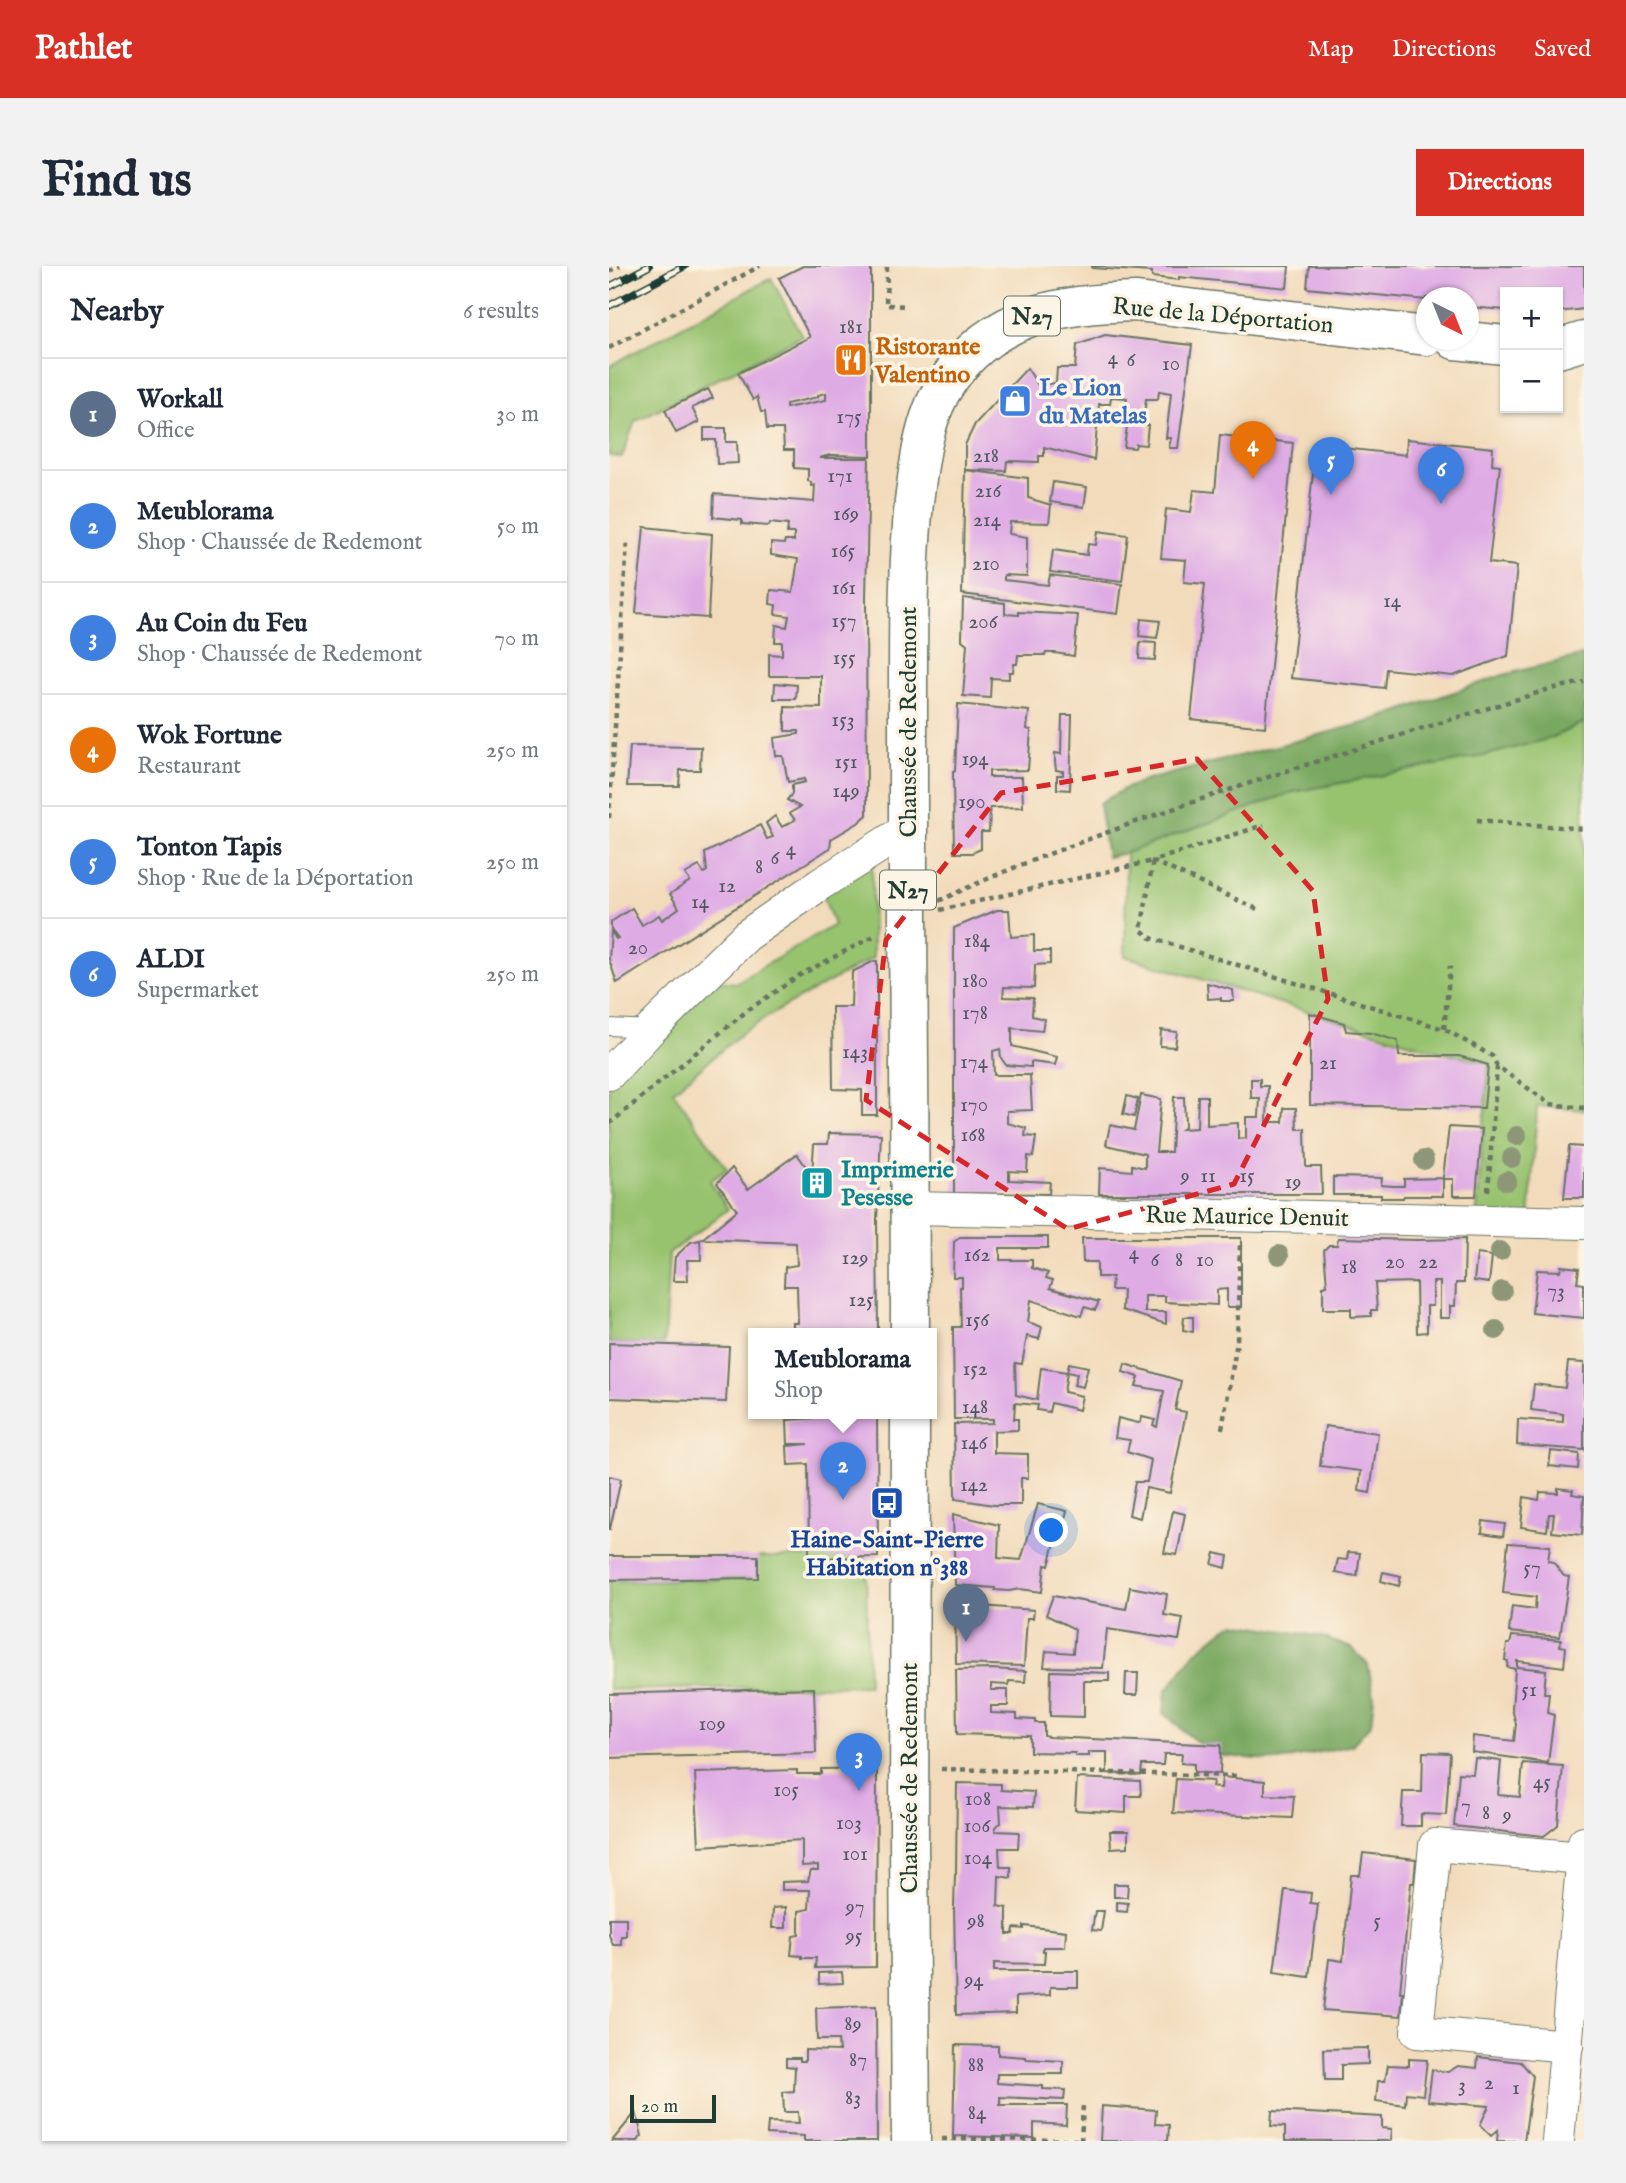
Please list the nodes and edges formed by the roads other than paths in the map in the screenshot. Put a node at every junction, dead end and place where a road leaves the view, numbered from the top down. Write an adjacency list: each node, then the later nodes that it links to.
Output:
1 (1416, 335): 8 (main road, Rue de la Déportation / N27)
2 (1584, 341): 5 (main road)
3 (1479, 342): 4 (main road)
4 (1500, 344)
5 (1563, 348)
6 (1563, 351): 7 (main road)
7 (1584, 353)
8 (922, 447): 9 (main road, Chaussée de Redemont / N27)
9 (907, 829): 11 (street); 13 (main road, Chaussée de Redemont / N27)
10 (609, 1027): 11 (lane)
11 (651, 1029): 12 (street)
12 (609, 1074)
13 (910, 1208): 14 (street, Rue Maurice Denuit); 15 (main road, Chaussée de Redemont / N27)
14 (1584, 1223)
15 (910, 1328)
16 (910, 1419): 19 (main road, Chaussée de Redemont)
17 (1583, 1850): 18 (street); 18 (street)
18 (1567, 2046): 20 (street)
19 (911, 2140)
20 (1558, 2141)

